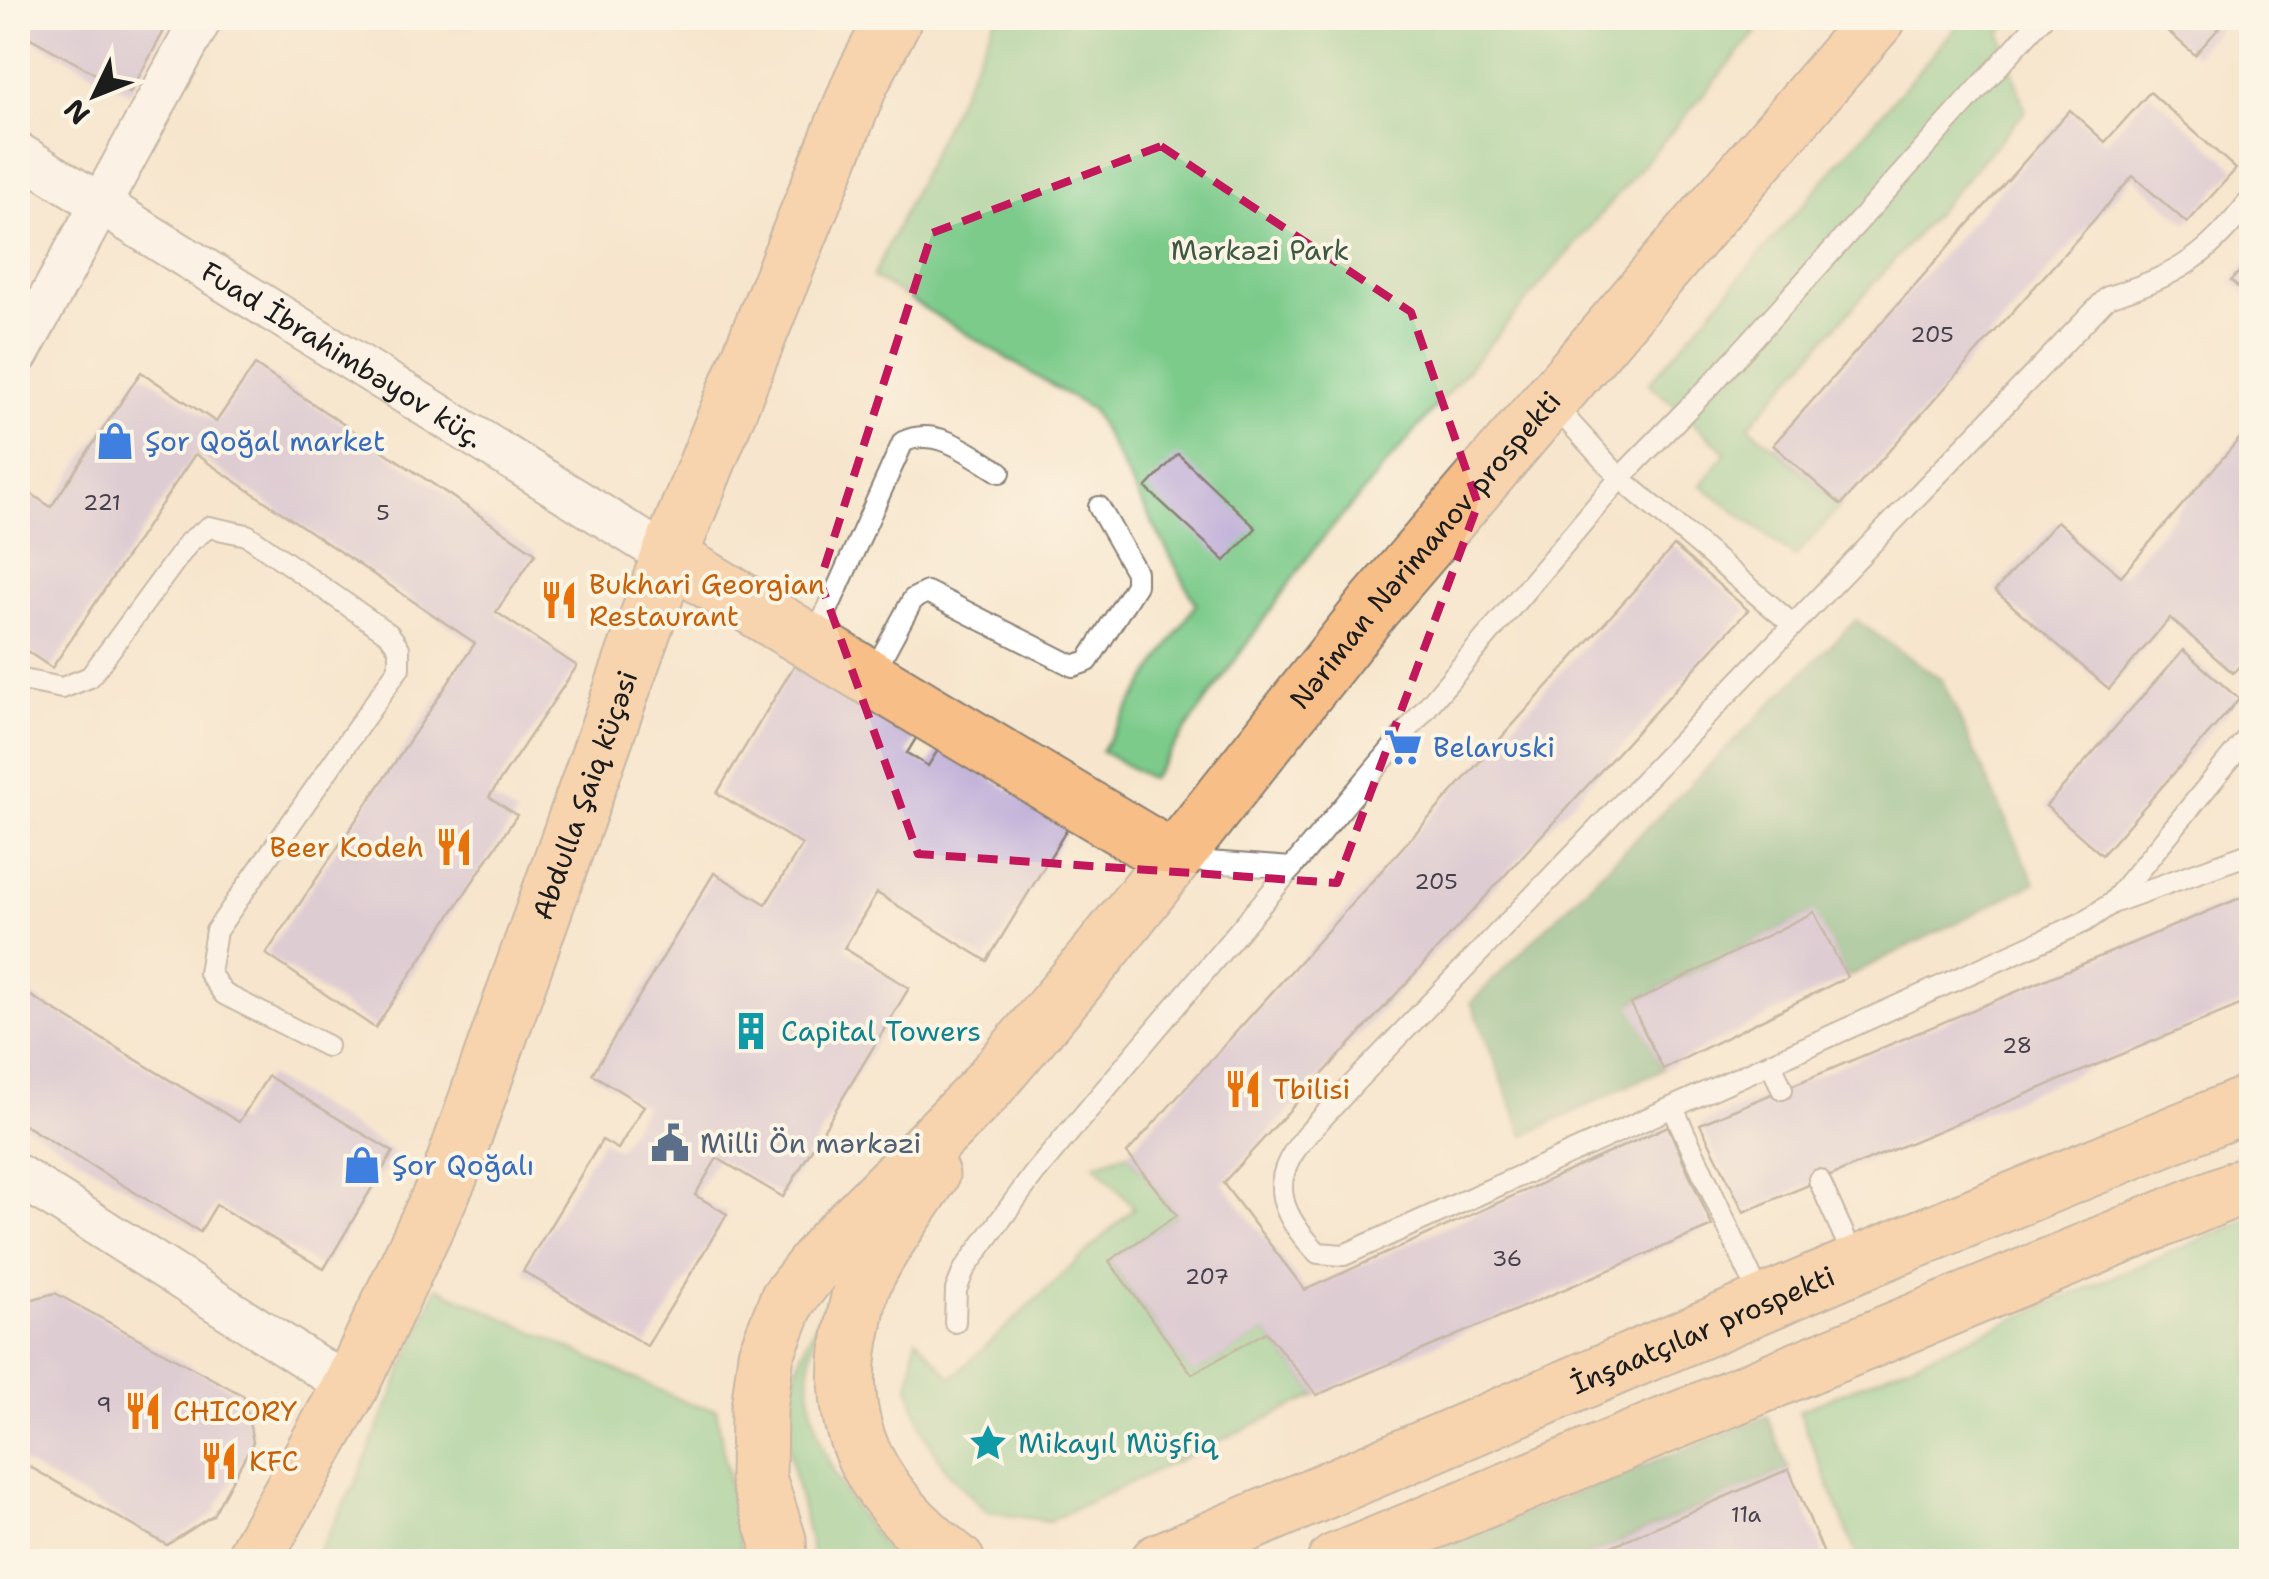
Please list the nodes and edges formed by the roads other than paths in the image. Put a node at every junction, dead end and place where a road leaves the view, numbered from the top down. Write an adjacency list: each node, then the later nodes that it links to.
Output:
1 (202, 18): 7 (street)
2 (894, 18): 13 (main road, Abdulla Şaiq küçəsi)
3 (1878, 18): 9 (main road, Nəriman Nərimanov prospekti)
4 (2042, 18): 11 (lane)
5 (18, 153): 7 (street, Fuad İbrahimbəyov küç.)
6 (2252, 198): 14 (lane)
7 (99, 203): 8 (street); 13 (street, Fuad İbrahimbəyov küç.)
8 (18, 355)
9 (1549, 399): 11 (lane); 20 (main road, Nəriman Nərimanov prospekti)
10 (1000, 472): 15 (lane)
11 (1620, 478): 14 (lane); 21 (lane)
12 (1100, 507): 16 (lane)
13 (669, 557): 15 (main road); 35 (main road, Abdulla Şaiq küçəsi)
14 (1792, 624): 28 (lane)
15 (812, 644): 16 (main road)
16 (870, 679): 20 (main road)
17 (18, 680): 23 (lane)
18 (2252, 732): 22 (lane)
19 (2252, 853): 22 (lane)
20 (1173, 859): 21 (lane); 26 (main road, Nəriman Nərimanov prospekti)
21 (1292, 868): 34 (lane)
22 (2112, 904): 24 (lane)
23 (327, 1046)
24 (1771, 1063): 25 (lane); 28 (lane)
25 (1782, 1090)
26 (983, 1092): 37 (main road); 38 (main road)
27 (2252, 1102): 32 (main road, İnşaatçılar prospekti)
28 (1672, 1108): 33 (lane)
29 (18, 1176): 35 (street)
30 (1819, 1180): 32 (lane)
31 (2252, 1182): 40 (main road)
32 (1857, 1264): 33 (main road, İnşaatçılar prospekti)
33 (1762, 1304): 39 (main road, İnşaatçılar prospekti)
34 (955, 1322)
35 (350, 1387): 36 (main road, Abdulla Şaiq küçəsi)
36 (252, 1562)
37 (779, 1562)
38 (956, 1562)
39 (1158, 1562)
40 (1335, 1562)

